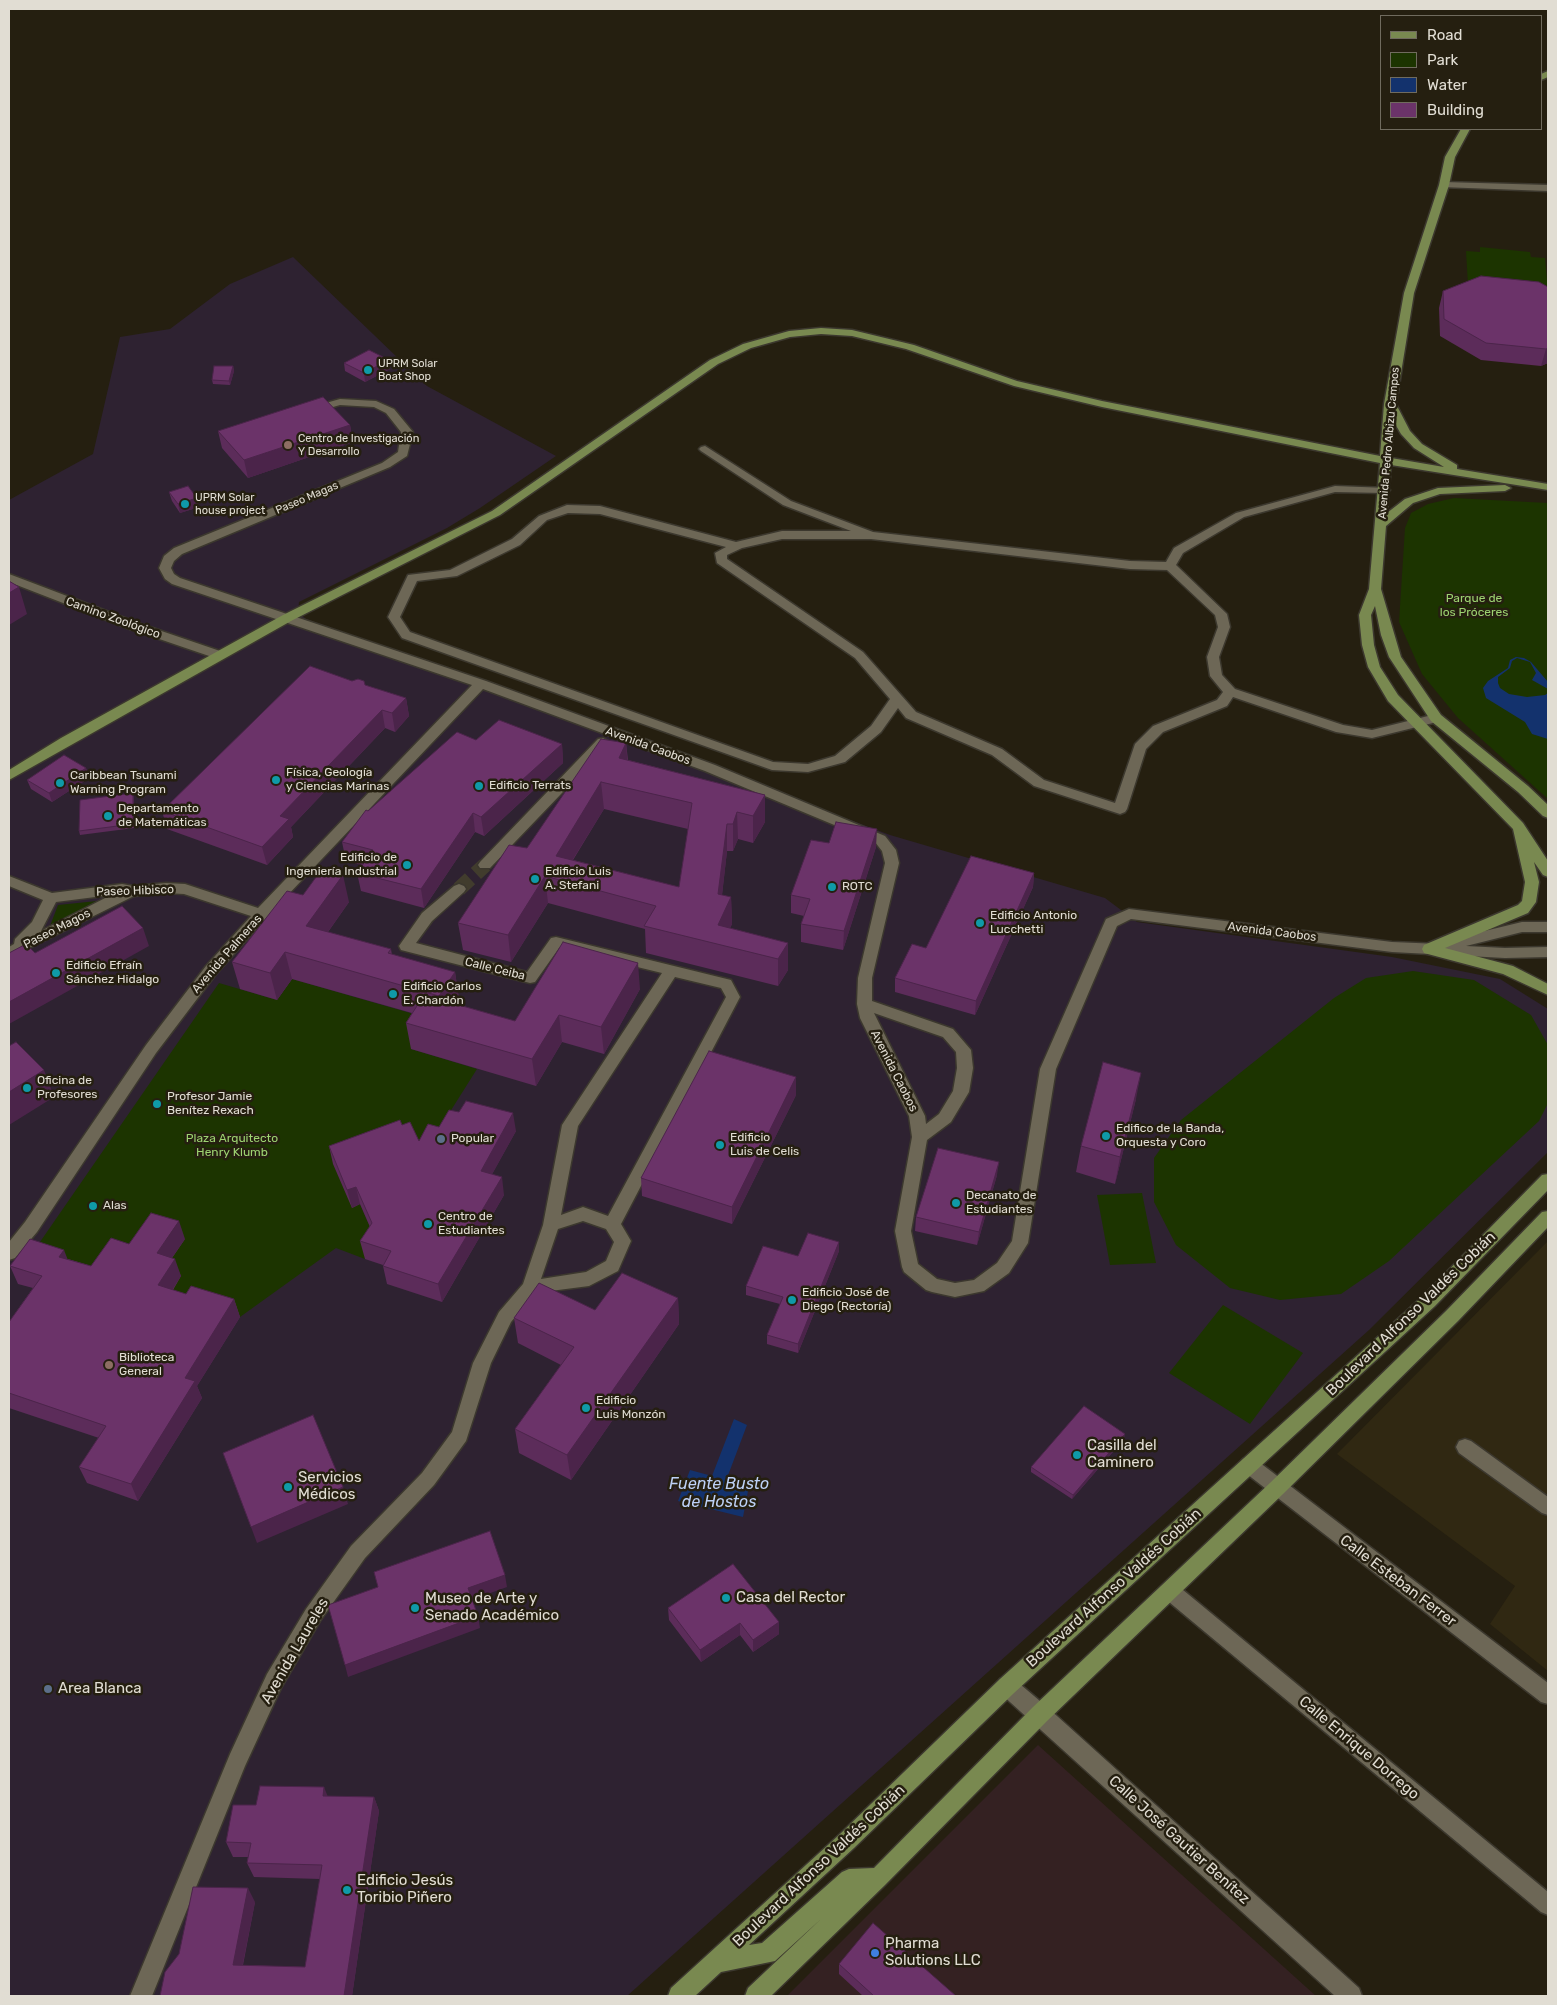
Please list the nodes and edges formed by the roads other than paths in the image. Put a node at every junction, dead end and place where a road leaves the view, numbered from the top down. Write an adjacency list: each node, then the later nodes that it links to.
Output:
1 (1464, 130): 2 (main road, Avenida Pedro Albizu Campos)
2 (1444, 185): 3 (street); 4 (main road, Avenida Pedro Albizu Campos)
3 (1548, 188)
4 (1390, 404): 7 (main road, Avenida Pedro Albizu Campos); 8 (main road)
5 (304, 412): 17 (street, Paseo Magas)
6 (705, 449): 12 (street)
7 (1387, 462): 8 (main road); 10 (main road, Avenida Pedro Albizu Campos); 17 (main road)
8 (1468, 474): 9 (main road)
9 (1548, 488): 11 (main road)
10 (1384, 490): 11 (main road, Avenida Pedro Albizu Campos); 14 (street)
11 (1381, 524): 16 (main road, Avenida Pedro Albizu Campos)
12 (872, 535): 13 (street); 14 (street)
13 (737, 546): 21 (street); 21 (street)
14 (1170, 566): 20 (street)
15 (9, 578): 18 (street, Camino Zoológico)
16 (1375, 588): 22 (main road, Avenida Pedro Albizu Campos); 23 (main road, Avenida Pedro Albizu Campos)
17 (287, 618): 18 (main road); 19 (street, Avenida Caobos)
18 (219, 655): 25 (main road)
19 (482, 684): 24 (street, Avenida Caobos); 34 (street, Avenida Palmeras)
20 (1230, 692): 21 (street); 23 (street)
21 (897, 699)
22 (1436, 718): 23 (street); 26 (main road, Avenida Pedro Albizu Campos)
23 (1415, 722): 27 (main road, Avenida Pedro Albizu Campos)
24 (612, 732): 28 (street); 41 (street, Avenida Caobos)
25 (9, 776)
26 (1548, 813)
27 (1518, 826): 29 (main road, Avenida Pedro Albizu Campos); 36 (main road)
28 (485, 865)
29 (1548, 872)
30 (9, 881): 33 (street, Paseo Hibisco)
31 (459, 889): 39 (street, Calle Ceiba)
32 (133, 891): 33 (street, Paseo Hibisco); 34 (street, Paseo Hibisco); 38 (street, Paseo Magos)
33 (51, 898): 38 (street, Paseo Magos)
34 (261, 914): 47 (street, Avenida Palmeras)
35 (1548, 927): 36 (street, Avenida Caobos)
36 (1429, 949): 37 (street, Avenida Caobos); 40 (main road); 42 (street, Avenida Caobos)
37 (1548, 952)
38 (9, 953)
39 (672, 970): 45 (street, Calle Ceiba); 46 (street)
40 (1548, 990)
41 (866, 1004): 42 (street, Avenida Caobos); 42 (street)
42 (920, 1137)
43 (1548, 1180): 50 (main road, Boulevard Alfonso Valdés Cobián)
44 (1548, 1218): 51 (main road, Boulevard Alfonso Valdés Cobián)
45 (612, 1224): 46 (street); 48 (street)
46 (551, 1225): 48 (street)
47 (9, 1253)
48 (530, 1287): 60 (street, Avenida Laureles)
49 (1465, 1447): 52 (street)
50 (1249, 1465): 51 (street, Calle Esteban Ferrer); 54 (main road, Boulevard Alfonso Valdés Cobián)
51 (1277, 1488): 53 (main road, Boulevard Alfonso Valdés Cobián); 55 (street, Calle Esteban Ferrer)
52 (1548, 1507)
53 (1170, 1591): 56 (main road, Boulevard Alfonso Valdés Cobián); 58 (street, Calle Enrique Dorrego)
54 (1007, 1686): 56 (street, Calle José Gautier Benítez); 59 (main road, Boulevard Alfonso Valdés Cobián)
55 (1548, 1695)
56 (1040, 1714): 57 (main road, Boulevard Alfonso Valdés Cobián); 63 (street, Calle José Gautier Benítez)
57 (878, 1878): 59 (main road); 62 (main road, Boulevard Alfonso Valdés Cobián)
58 (1548, 1905)
59 (716, 1962): 61 (main road, Boulevard Alfonso Valdés Cobián)
60 (140, 1996)
61 (679, 1996)
62 (756, 1996)
63 (1350, 1996)

